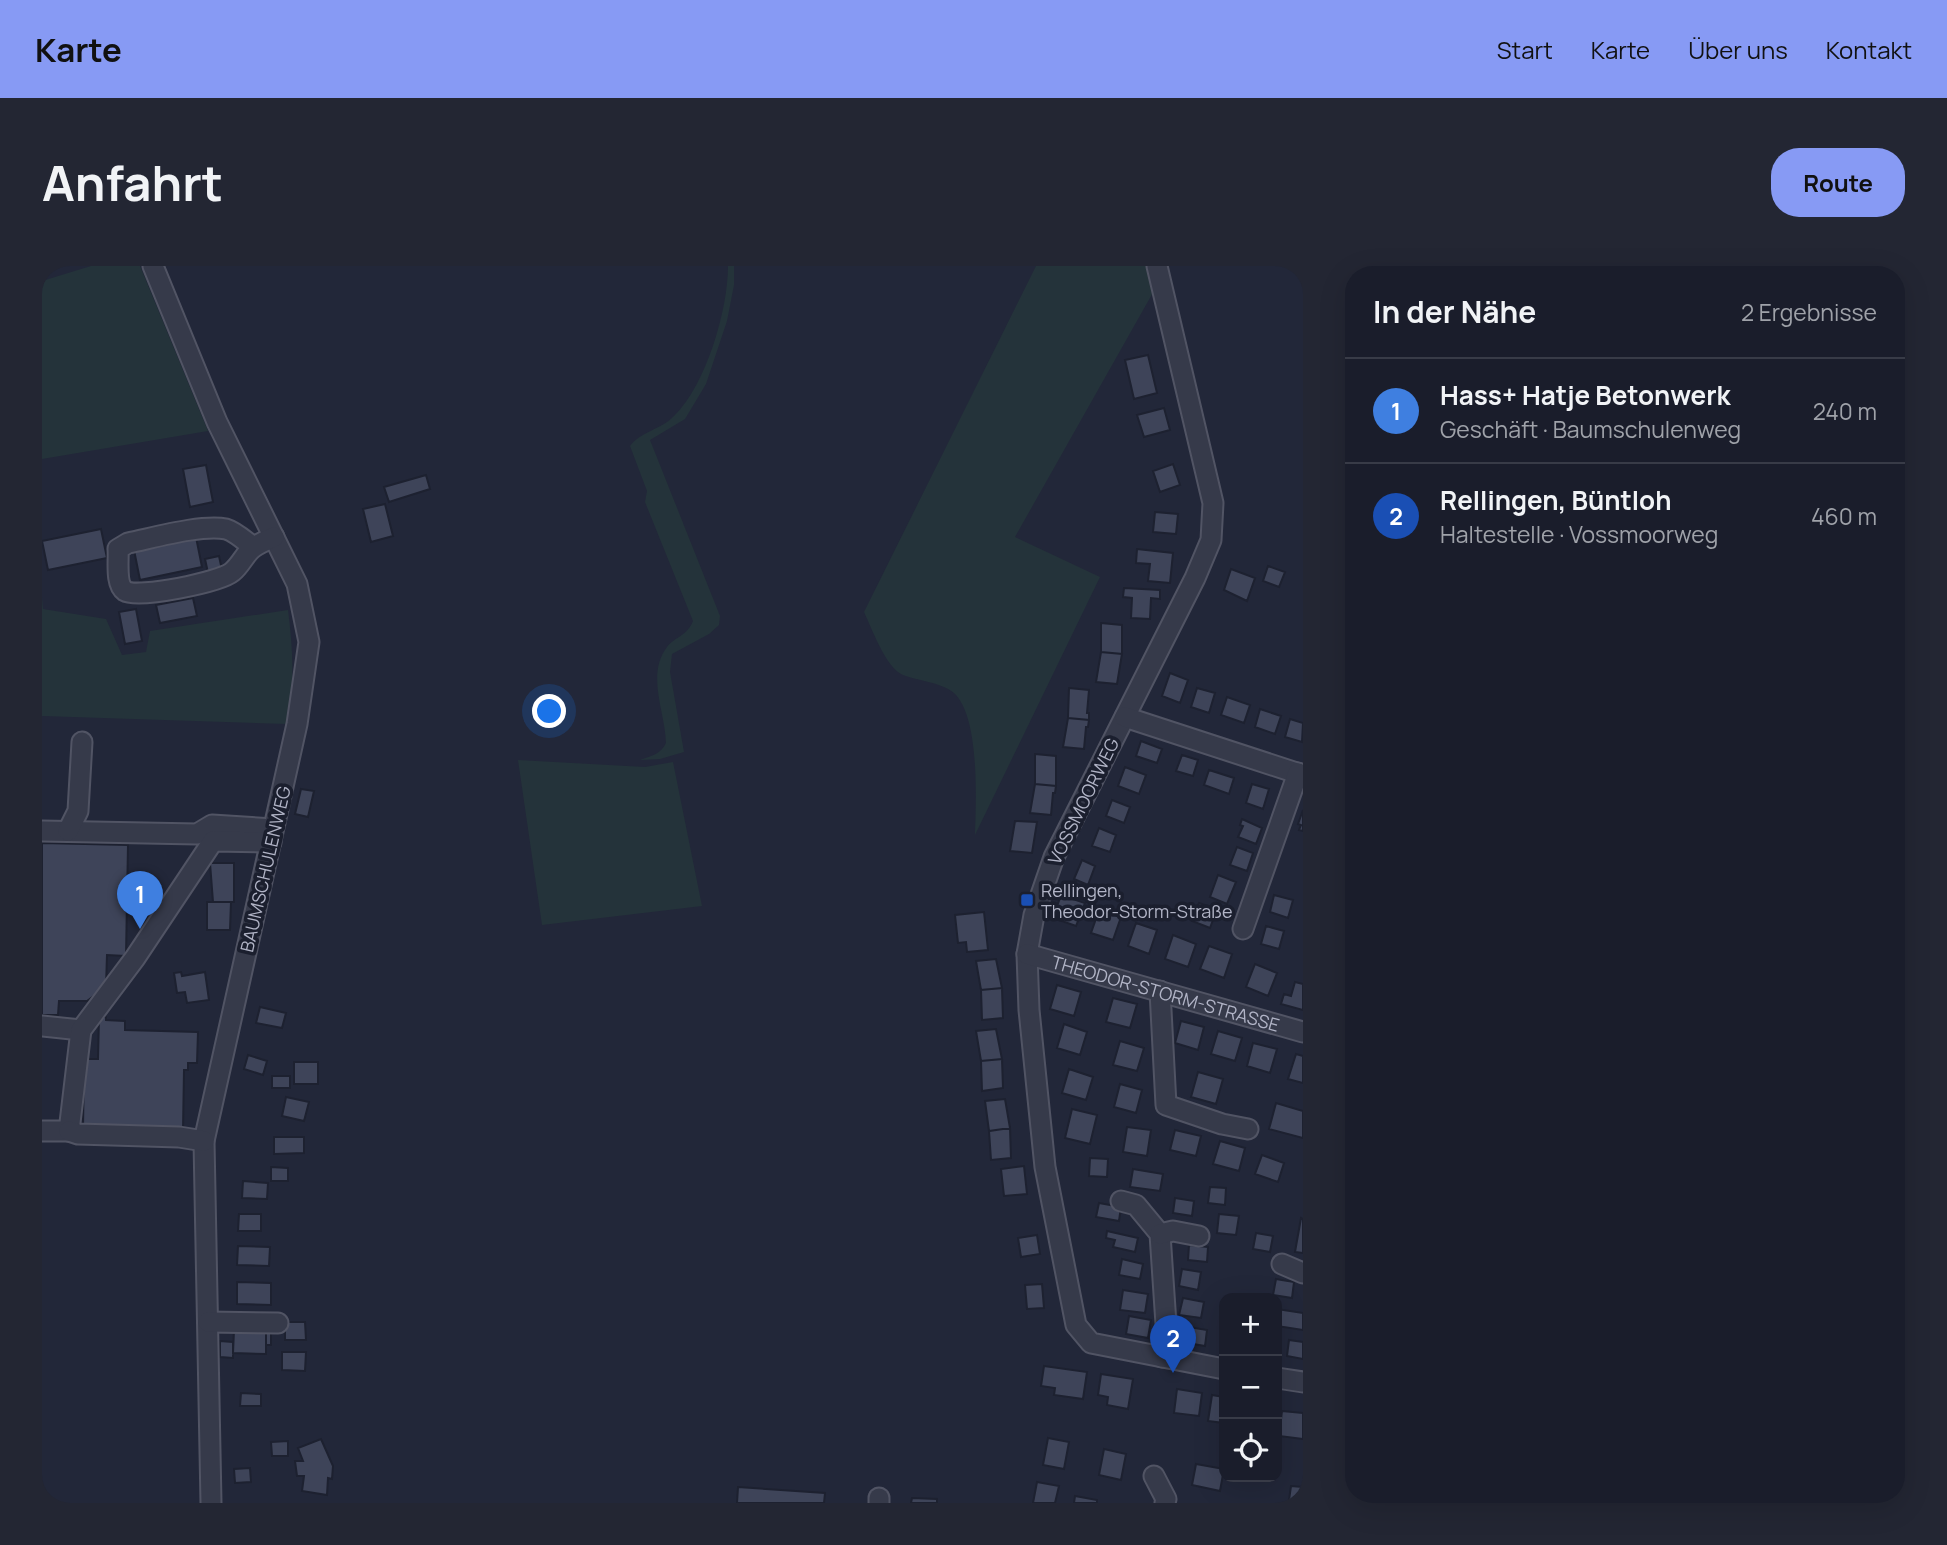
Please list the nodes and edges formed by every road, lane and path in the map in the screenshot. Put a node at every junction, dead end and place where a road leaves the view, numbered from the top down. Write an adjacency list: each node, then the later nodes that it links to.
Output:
1 (153, 266): 3 (street, BAUMSCHULENWEG)
2 (1157, 266): 5 (street, VOSSMOORWEG)
3 (274, 537): 4 (street); 10 (street, BAUMSCHULENWEG)
4 (253, 547): 4 (street)
5 (1125, 717): 7 (street); 12 (street, VOSSMOORWEG)
6 (82, 742): 9 (street)
7 (1301, 774): 11 (street)
8 (42, 831): 9 (street)
9 (68, 831): 10 (street)
10 (272, 836): 15 (street); 20 (street, BAUMSCHULENWEG)
11 (1242, 929)
12 (1027, 954): 13 (street, THEODOR-STORM-STRASSE); 28 (street, VOSSMOORWEG)
13 (1160, 991): 16 (street, THEODOR-STORM-STRASSE); 17 (street)
14 (42, 1026): 15 (street)
15 (81, 1030): 18 (street)
16 (1303, 1032)
17 (1248, 1129)
18 (69, 1131): 19 (street); 20 (street)
19 (42, 1132)
20 (204, 1141): 26 (street, BAUMSCHULENWEG)
21 (1121, 1201): 22 (street)
22 (1160, 1234): 23 (street); 28 (street)
23 (1199, 1236)
24 (1282, 1264): 25 (street)
25 (1303, 1273)
26 (208, 1322): 27 (street); 33 (street, BAUMSCHULENWEG)
27 (278, 1323)
28 (1163, 1357): 29 (street, VOSSMOORWEG)
29 (1219, 1367)
30 (1282, 1379): 31 (street)
31 (1303, 1382)
32 (1154, 1476): 34 (street)
33 (211, 1503)
34 (1165, 1503)

